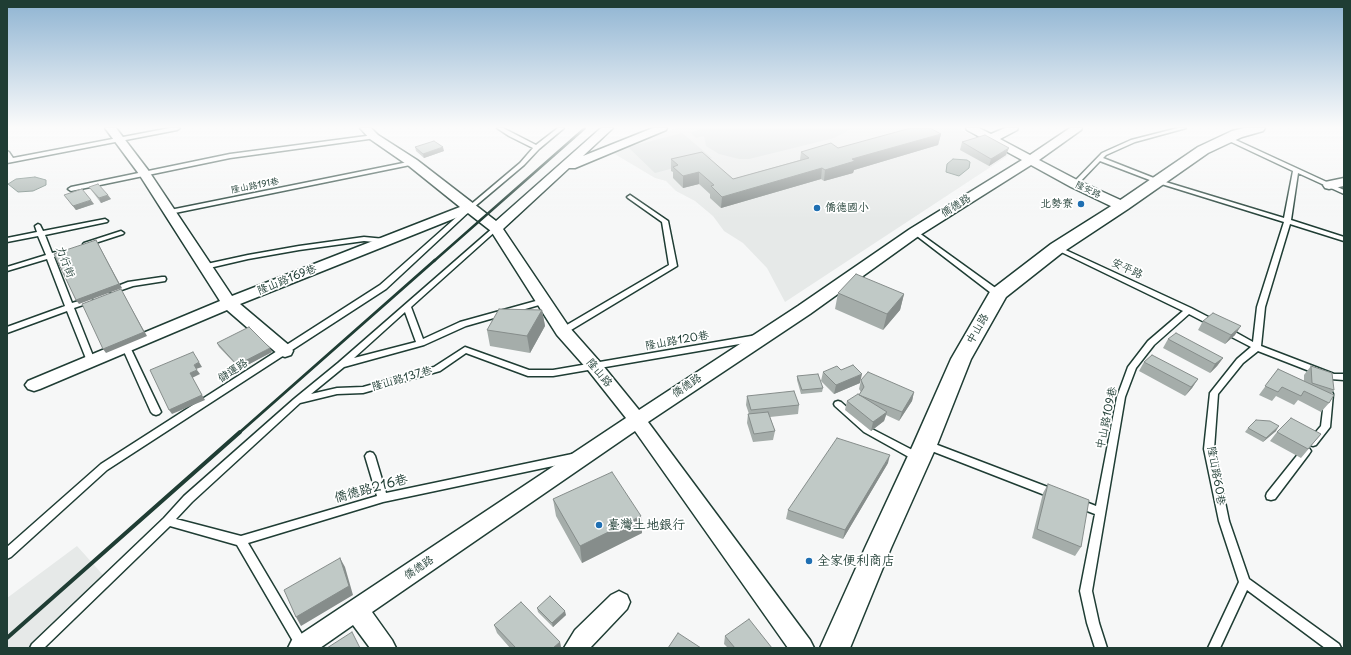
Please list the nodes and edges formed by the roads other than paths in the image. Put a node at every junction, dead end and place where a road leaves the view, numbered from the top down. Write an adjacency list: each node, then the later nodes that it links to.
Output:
1 (21, 159): 12 (lane)
2 (133, 159): 16 (street)
3 (217, 159): 16 (lane)
4 (407, 159): 13 (street, 隆山路)
5 (527, 159): 25 (lane, 儲運路)
6 (573, 159): 14 (street)
7 (588, 159): 14 (street)
8 (1099, 159): 17 (lane); 19 (lane)
9 (1190, 159): 17 (street, 中山路)
10 (1271, 159): 15 (lane)
11 (1030, 160): 19 (street, 隆安路); 31 (street, 僑德路)
12 (9, 161)
13 (413, 163): 25 (street, 隆山路); 26 (lane, 隆山路191巷)
14 (560, 170): 30 (street)
15 (1296, 170): 20 (lane); 28 (lane)
16 (144, 173): 21 (lane); 26 (street)
17 (1157, 181): 24 (street, 中山路); 28 (lane)
18 (1344, 182): 20 (street)
19 (1075, 184): 24 (street, 隆安路)
20 (1329, 185): 22 (lane)
21 (71, 189)
22 (1344, 192)
23 (630, 197): 51 (lane)
24 (1122, 206): 38 (street, 中山路)
25 (471, 207): 30 (street, 隆山路); 36 (street, 隆山路169巷); 56 (lane, 儲運路)
26 (170, 212): 41 (street)
27 (106, 221): 32 (lane)
28 (1287, 222): 34 (lane); 55 (lane)
29 (38, 226): 32 (lane, 力行街)
30 (496, 228): 45 (street, 隆山路); 48 (lane)
31 (915, 232): 44 (lane); 52 (street, 僑德路)
32 (41, 233): 35 (lane); 40 (lane, 力行街)
33 (121, 233): 37 (lane)
34 (1344, 239)
35 (7, 240)
36 (386, 241): 41 (lane, 隆山路169巷); 46 (street, 隆山路169巷)
37 (79, 246)
38 (1057, 248): 44 (street, 中山路); 49 (lane, 安平路)
39 (65, 251): 40 (lane)
40 (51, 256): 42 (lane); 47 (lane, 力行街)
41 (206, 267): 46 (street)
42 (7, 269)
43 (162, 279): 47 (lane)
44 (998, 294): 67 (street, 中山路)
45 (544, 302): 51 (street, 隆山路); 53 (lane)
46 (229, 303): 54 (street); 56 (street)
47 (70, 307): 50 (lane); 57 (lane)
48 (407, 307): 53 (lane); 58 (lane)
49 (1188, 310): 55 (lane); 72 (lane, 中山路109巷)
50 (7, 330)
51 (563, 331): 59 (street, 隆山路)
52 (763, 336): 59 (lane, 隆山路120巷); 66 (street, 僑德路)
53 (421, 343): 58 (lane)
54 (126, 347): 57 (street); 65 (lane)
55 (1257, 347): 60 (lane); 76 (lane, 隆山路60巷)
56 (285, 351): 75 (lane, 儲運路)
57 (91, 361): 62 (street)
58 (341, 365): 63 (lane)
59 (594, 366): 63 (lane, 隆山路137巷); 66 (street, 隆山路)
60 (1333, 377): 61 (lane); 70 (lane)
61 (1344, 377)
62 (34, 385)
63 (297, 401): 73 (lane)
64 (838, 404): 67 (lane)
65 (156, 412)
66 (637, 420): 68 (street, 僑德路); 83 (street, 隆山路)
67 (922, 452): 72 (lane); 84 (street, 中山路)
68 (585, 455): 71 (lane, 僑德路216巷); 78 (street, 僑德路)
69 (370, 456): 71 (lane)
70 (1271, 496)
71 (383, 498): 74 (lane, 僑德路216巷)
72 (1101, 512): 85 (lane, 中山路109巷)
73 (168, 521): 74 (lane); 80 (lane)
74 (241, 541): 79 (lane)
75 (7, 554)
76 (1246, 582): 86 (lane); 87 (lane)
77 (619, 602): 82 (street)
78 (356, 610): 79 (street, 僑德路); 81 (street)
79 (301, 647)
80 (36, 648)
81 (384, 648)
82 (576, 648)
83 (802, 648)
84 (835, 648)
85 (1101, 648)
86 (1214, 648)
87 (1335, 648)

